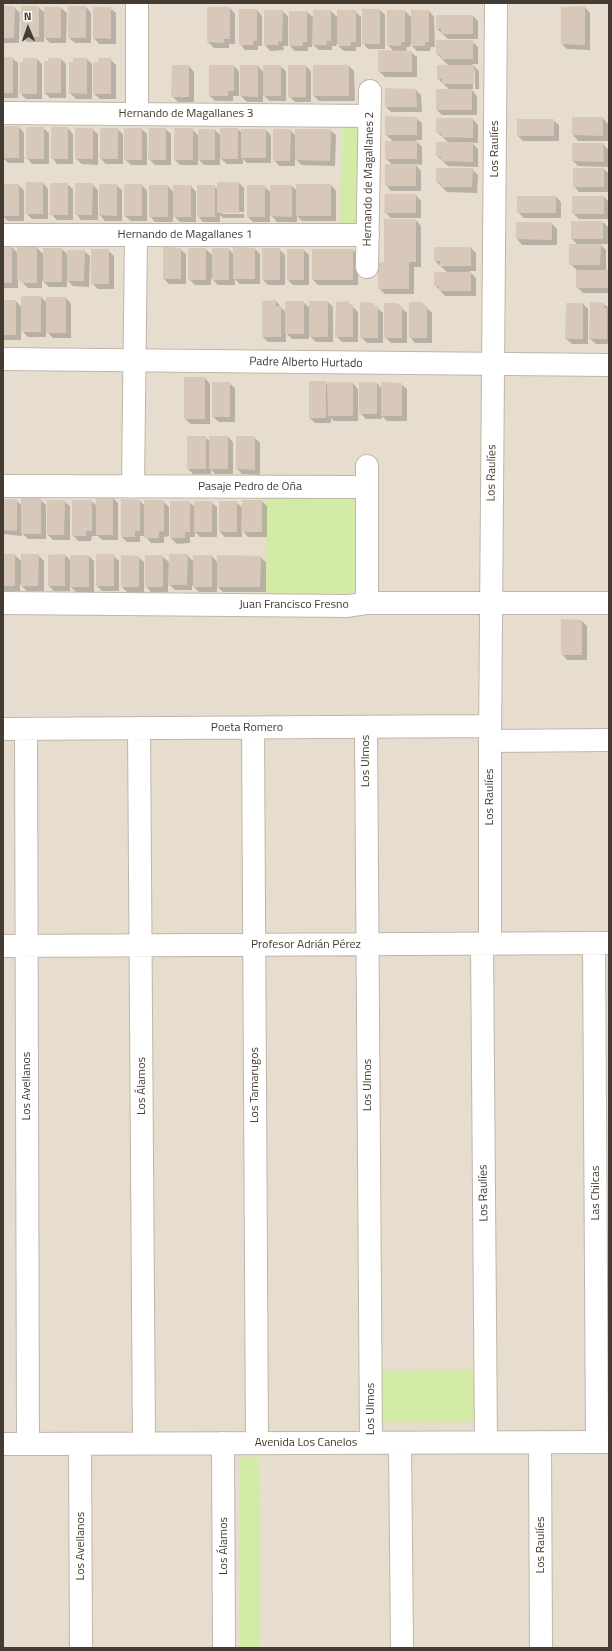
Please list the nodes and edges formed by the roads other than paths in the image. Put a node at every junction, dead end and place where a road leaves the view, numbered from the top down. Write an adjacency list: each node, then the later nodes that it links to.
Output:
1 (137, 3): 5 (street)
2 (496, 3): 13 (street, Los Raulíes)
3 (370, 91): 6 (street, Hernando de Magallanes 2)
4 (3, 113): 5 (street, Hernando de Magallanes 3)
5 (137, 114): 6 (street, Hernando de Magallanes 3)
6 (369, 116): 9 (street, Hernando de Magallanes 2)
7 (3, 235): 8 (street, Hernando de Magallanes 1)
8 (136, 235): 9 (street, Hernando de Magallanes 1); 12 (street)
9 (368, 235): 10 (street, Hernando de Magallanes 2)
10 (367, 267)
11 (3, 359): 12 (street, Padre Alberto Hurtado)
12 (135, 361): 13 (street, Padre Alberto Hurtado); 17 (street)
13 (493, 365): 14 (street, Padre Alberto Hurtado); 21 (street, Los Raulíes)
14 (609, 365)
15 (367, 466): 18 (street)
16 (3, 486): 17 (street, Pasaje Pedro de Oña)
17 (133, 487): 18 (street, Pasaje Pedro de Oña)
18 (367, 487): 20 (street)
19 (3, 603): 20 (street, Juan Francisco Fresno)
20 (367, 603): 21 (street, Juan Francisco Fresno)
21 (491, 603): 22 (street, Juan Francisco Fresno); 28 (street, Los Raulíes)
22 (609, 603)
23 (366, 727): 25 (street, Poeta Romero); 28 (street, Poeta Romero); 30 (street, Los Ulmos)
24 (139, 728): 25 (street, Poeta Romero); 27 (street, Poeta Romero); 36 (street, Los Álamos)
25 (253, 728): 33 (street, Los Tamarugos)
26 (3, 729): 27 (street, Poeta Romero)
27 (26, 729): 35 (street, Los Avellanos)
28 (490, 734): 29 (street, Poeta Romero); 31 (street, Los Raulíes)
29 (609, 740)
30 (367, 944): 31 (street, Profesor Adrián Pérez); 33 (street, Profesor Adrián Pérez); 43 (street, Los Ulmos)
31 (486, 944): 32 (street, Profesor Adrián Pérez); 37 (street, Los Raulíes)
32 (602, 944): 39 (street, Las Chilcas)
33 (254, 945): 36 (street, Profesor Adrián Pérez); 42 (street, Los Tamarugos)
34 (3, 946): 35 (street, Profesor Adrián Pérez)
35 (27, 946): 36 (street, Profesor Adrián Pérez); 46 (street, Los Avellanos)
36 (141, 946): 40 (street, Los Álamos)
37 (486, 1442): 38 (street, Avenida Los Canelos); 44 (street, Avenida Los Canelos)
38 (540, 1442): 39 (street, Avenida Los Canelos); 51 (street, Los Raulíes)
39 (603, 1442)
40 (144, 1443): 41 (street, Avenida Los Canelos); 47 (street, Avenida Los Canelos)
41 (223, 1443): 42 (street, Avenida Los Canelos); 49 (street, Los Álamos)
42 (257, 1443): 43 (street, Avenida Los Canelos)
43 (371, 1443): 44 (street, Avenida Los Canelos)
44 (400, 1443): 50 (street)
45 (3, 1444): 46 (street, Avenida Los Canelos)
46 (28, 1444): 47 (street, Avenida Los Canelos)
47 (80, 1444): 48 (street, Los Avellanos)
48 (81, 1648)
49 (224, 1648)
50 (402, 1648)
51 (541, 1648)

